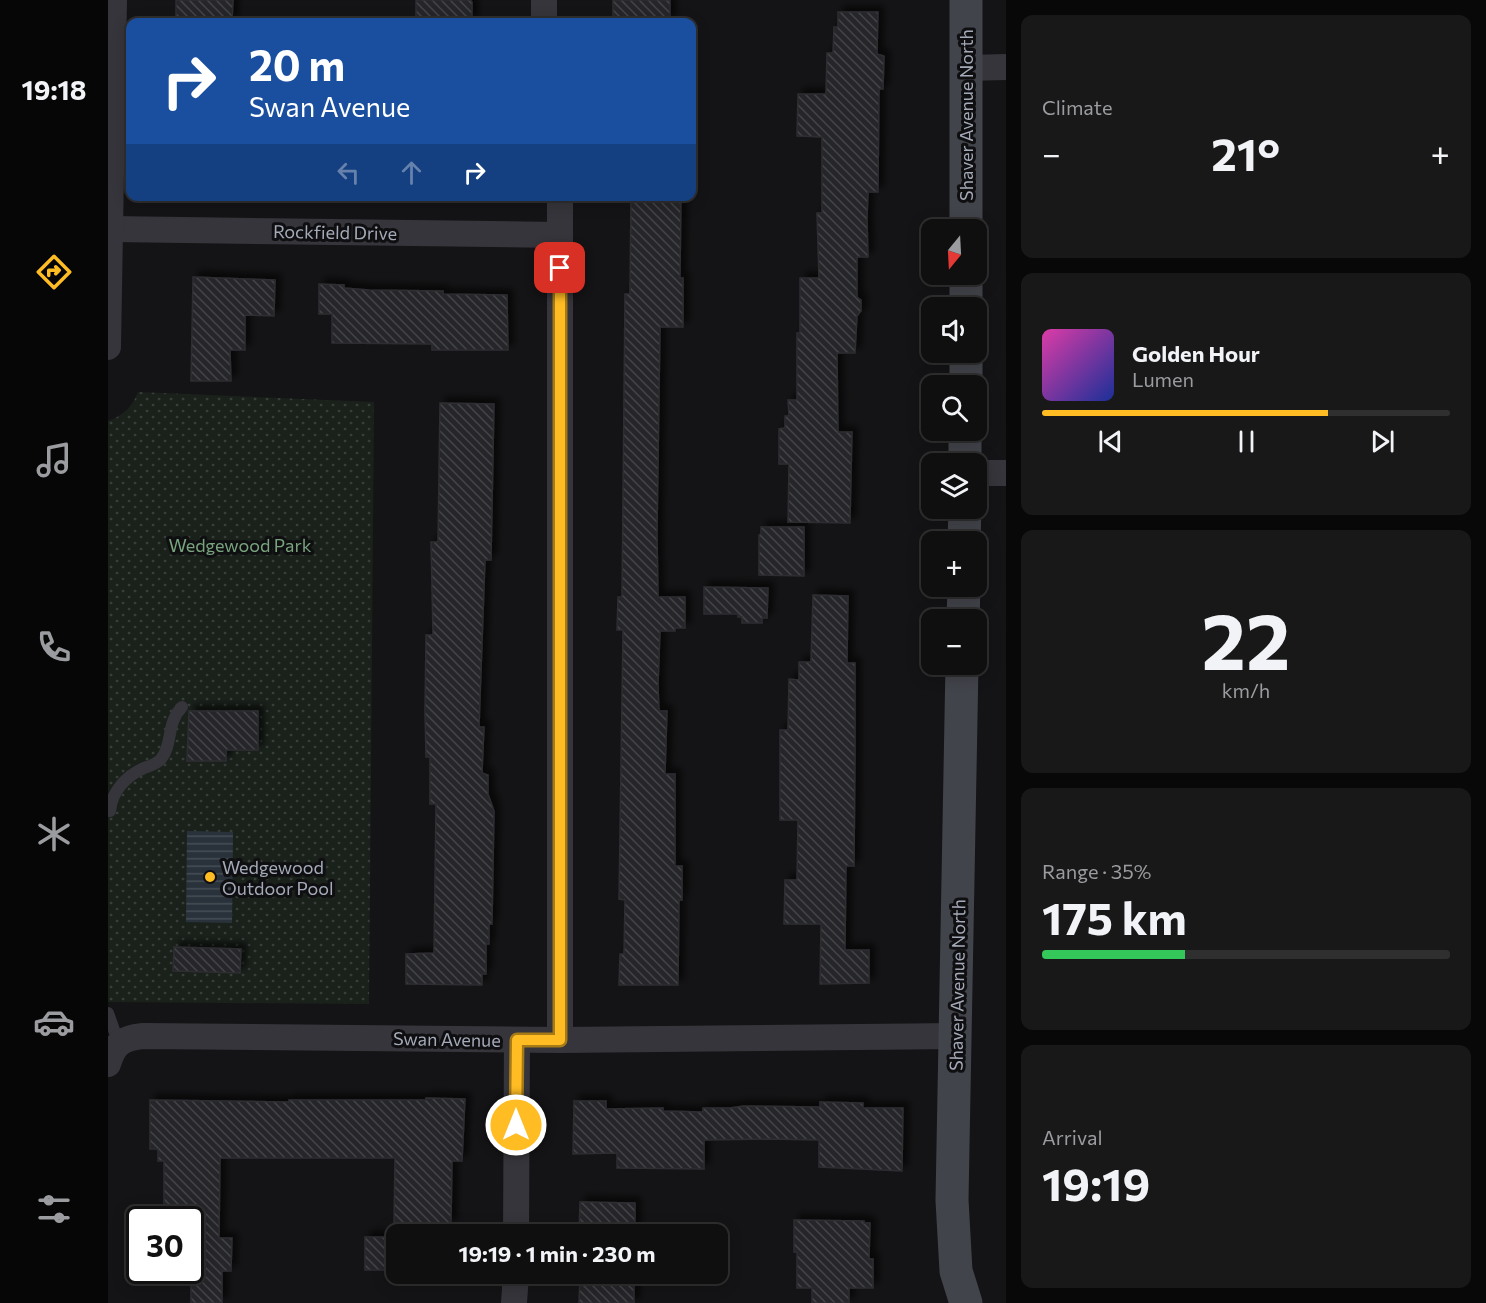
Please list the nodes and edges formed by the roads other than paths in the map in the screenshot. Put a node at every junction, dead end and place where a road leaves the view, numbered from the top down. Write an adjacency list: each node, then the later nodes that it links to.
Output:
1 (114, 0): 9 (street)
2 (544, 0): 4 (street)
3 (966, 0): 6 (street, Shaver Avenue North)
4 (544, 18)
5 (1006, 67): 6 (street)
6 (967, 68): 8 (street, Shaver Avenue North)
7 (560, 201): 10 (street)
8 (966, 219)
9 (111, 229): 10 (street, Rockfield Drive); 11 (street)
10 (560, 235): 20 (street)
11 (108, 347)
12 (987, 473): 13 (street)
13 (1006, 473)
14 (962, 675): 18 (street, Shaver Avenue North)
15 (182, 707): 16 (lane)
16 (110, 811)
17 (108, 1013): 21 (lane)
18 (956, 1036): 20 (street, Swan Avenue); 25 (street, Shaver Avenue North)
19 (517, 1040): 20 (street, Swan Avenue); 21 (street, Swan Avenue); 22 (street)
20 (560, 1040)
21 (114, 1054)
22 (516, 1224)
23 (515, 1284): 24 (street)
24 (514, 1303)
25 (966, 1303)

